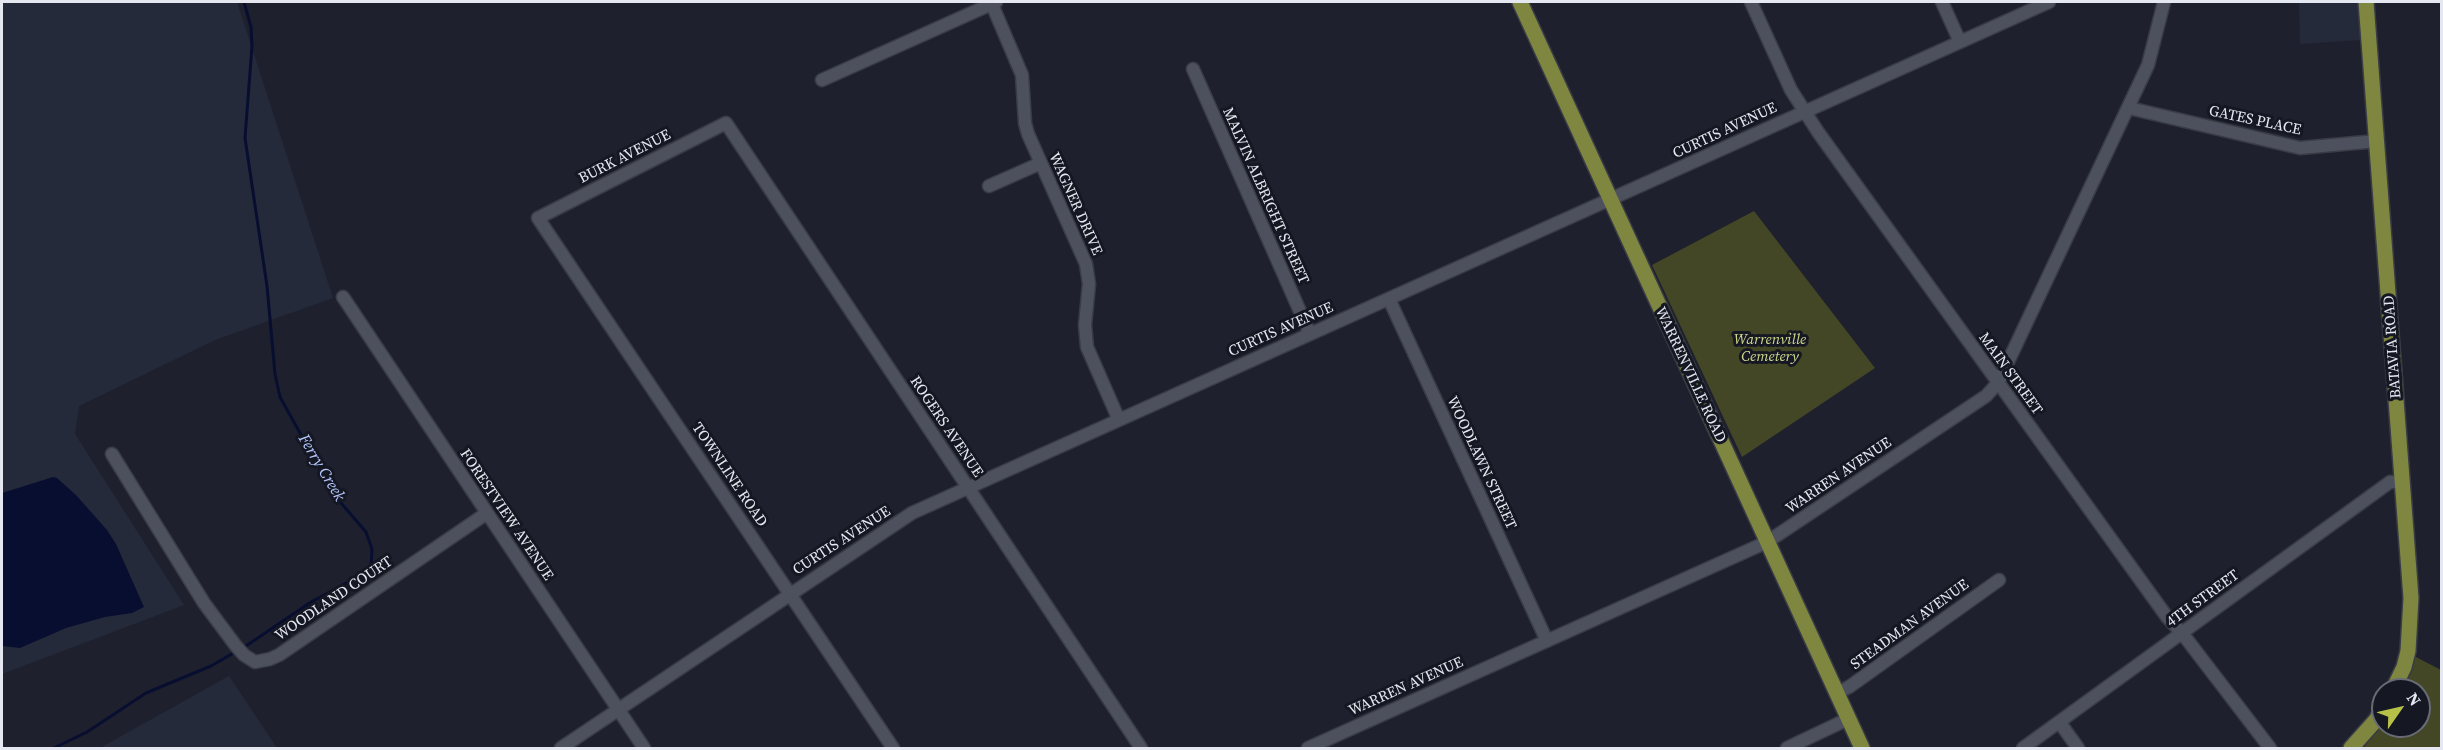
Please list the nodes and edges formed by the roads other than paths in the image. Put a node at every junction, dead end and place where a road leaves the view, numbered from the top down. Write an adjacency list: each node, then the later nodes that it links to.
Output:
1 (993, 2): 10 (street); 15 (street, WAGNER DRIVE)
2 (1520, 2): 17 (main road, WARRENVILLE ROAD)
3 (1751, 2): 12 (street, MAIN STREET)
4 (1942, 2): 8 (street)
5 (2049, 2): 8 (street, CURTIS AVENUE)
6 (2164, 2): 11 (street, WARREN AVENUE)
7 (2366, 2): 14 (main road, BATAVIA ROAD)
8 (1960, 42): 12 (street, CURTIS AVENUE)
9 (1193, 69): 21 (street, MALVIN ALBRIGHT STREET)
10 (822, 80)
11 (2128, 108): 14 (street, GATES PLACE); 22 (street, WARREN AVENUE)
12 (1804, 111): 17 (street, CURTIS AVENUE); 22 (street, MAIN STREET)
13 (726, 123): 18 (street, BURK AVENUE); 26 (street, ROGERS AVENUE)
14 (2377, 141): 25 (main road, BATAVIA ROAD)
15 (1041, 163): 16 (street); 23 (street, WAGNER DRIVE)
16 (990, 186)
17 (1610, 200): 20 (street, CURTIS AVENUE); 28 (main road, WARRENVILLE ROAD)
18 (538, 218): 30 (street, TOWNLINE ROAD)
19 (343, 297): 27 (street, FORESTVIEW AVENUE)
20 (1389, 299): 21 (street, CURTIS AVENUE); 32 (street, WOODLAWN STREET)
21 (1310, 334): 23 (street, CURTIS AVENUE)
22 (1998, 383): 28 (street, WARREN AVENUE); 31 (street, MAIN STREET)
23 (1119, 420): 26 (street, CURTIS AVENUE)
24 (112, 454): 27 (street, WOODLAND COURT)
25 (2403, 482): 31 (street, 4TH STREET); 33 (main road, BATAVIA ROAD)
26 (968, 487): 30 (street, CURTIS AVENUE); 42 (street, ROGERS AVENUE)
27 (487, 513): 35 (street, FORESTVIEW AVENUE)
28 (1767, 542): 32 (street, WARREN AVENUE); 34 (main road, WARRENVILLE ROAD)
29 (2000, 580): 34 (street, STEADMAN AVENUE)
30 (790, 593): 35 (street, CURTIS AVENUE); 41 (street, TOWNLINE ROAD)
31 (2182, 633): 37 (street, 4TH STREET); 48 (street, MAIN STREET)
32 (1547, 641): 43 (street, WARREN AVENUE)
33 (2399, 678)
34 (1837, 693): 36 (main road, WARRENVILLE ROAD)
35 (618, 710): 39 (street, CURTIS AVENUE); 40 (street, FORESTVIEW AVENUE)
36 (1848, 718): 44 (street); 45 (main road, WARRENVILLE ROAD)
37 (2060, 723): 46 (street, 4TH STREET); 47 (street)
38 (2371, 726): 49 (main road)
39 (561, 748)
40 (644, 748)
41 (893, 748)
42 (1141, 748)
43 (1308, 748)
44 (1787, 748)
45 (1862, 748)
46 (2023, 748)
47 (2078, 748)
48 (2270, 748)
49 (2351, 748)

